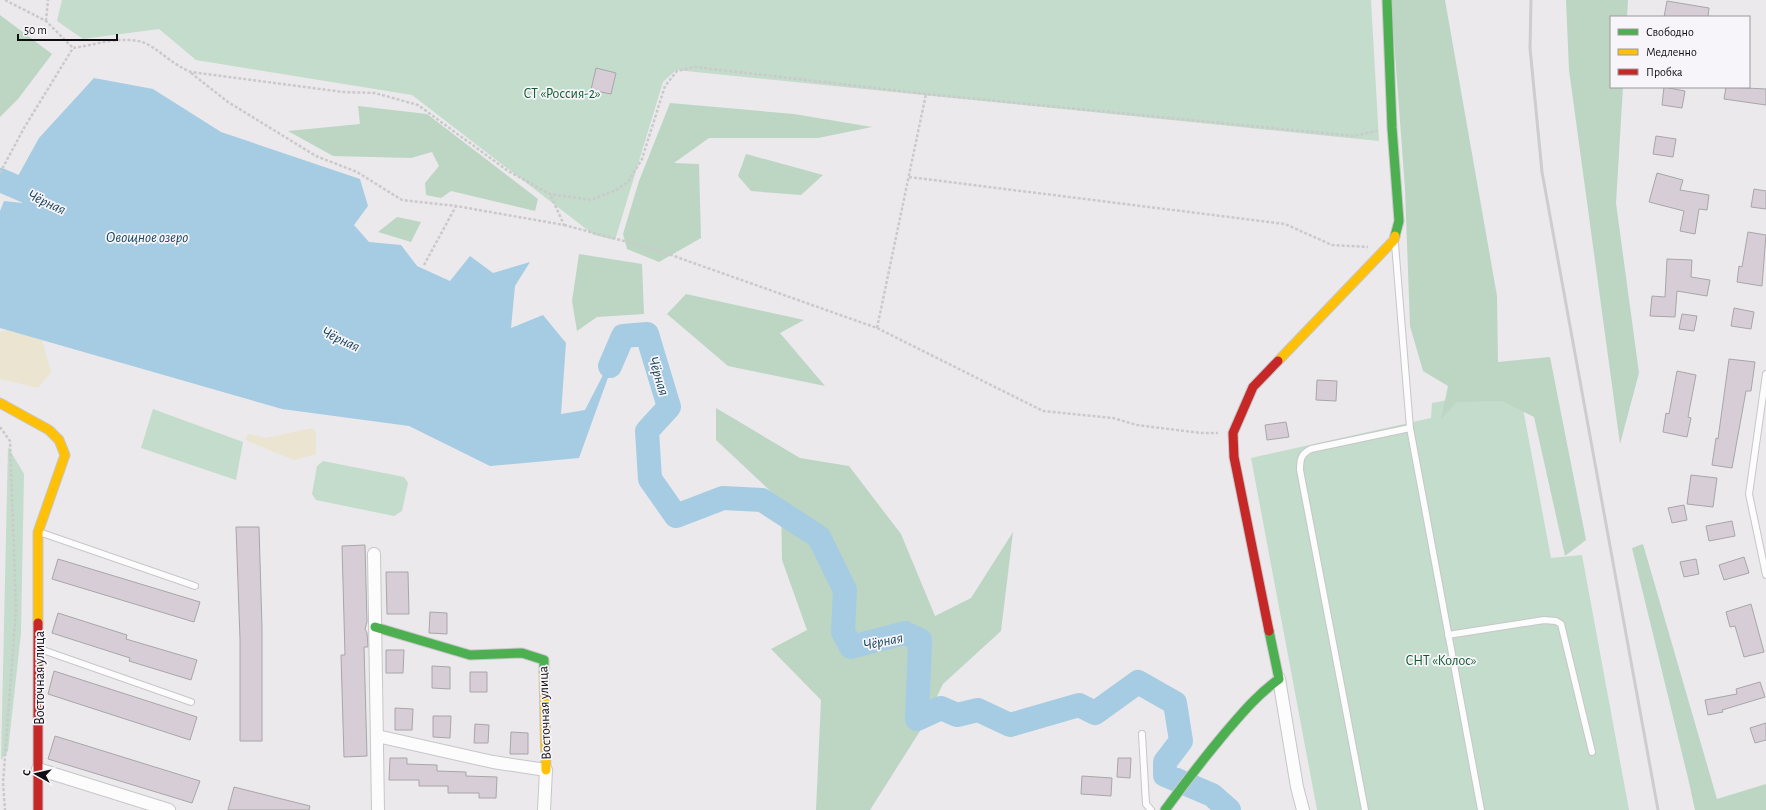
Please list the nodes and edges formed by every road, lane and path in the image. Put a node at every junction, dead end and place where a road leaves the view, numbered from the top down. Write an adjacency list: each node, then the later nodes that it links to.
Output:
1 (5, 0): 4 (path)
2 (48, 0): 4 (path)
3 (1387, 0): 8 (street)
4 (46, 21): 5 (path)
5 (73, 48): 6 (path); 9 (path)
6 (191, 72): 11 (path); 12 (path)
7 (926, 94): 8 (path); 10 (path); 11 (path)
8 (1392, 128): 14 (street)
9 (0, 173)
10 (909, 177): 15 (path); 17 (path)
11 (550, 194): 13 (path)
12 (456, 206): 13 (path); 16 (path)
13 (564, 225): 17 (path)
14 (1394, 240): 15 (street); 21 (lane)
15 (1386, 248): 22 (street)
16 (424, 265)
17 (878, 328): 22 (path)
18 (1766, 374): 25 (lane)
19 (0, 403): 23 (street, Восточная улица)
20 (0, 427): 37 (path)
21 (1410, 428): 28 (lane); 45 (lane)
22 (1233, 433): 30 (street)
23 (38, 532): 26 (lane); 29 (street, Восточная улица)
24 (374, 554): 27 (street)
25 (1766, 575)
26 (195, 586)
27 (375, 627): 33 (street); 36 (street, Восточная улица)
28 (1448, 635): 34 (lane); 46 (lane)
29 (39, 649): 31 (lane); 35 (street, Восточная улица)
30 (1279, 679): 43 (street); 44 (street)
31 (191, 702)
32 (1142, 734): 42 (lane)
33 (377, 736): 36 (street, Восточная улица); 40 (street)
34 (1592, 752)
35 (38, 769): 38 (street, Восточная улица); 39 (street)
36 (546, 770): 41 (street, Восточная улица)
37 (5, 810)
38 (38, 810)
39 (169, 810)
40 (378, 810)
41 (544, 810)
42 (1151, 810)
43 (1166, 810)
44 (1303, 810)
45 (1365, 810)
46 (1481, 810)

